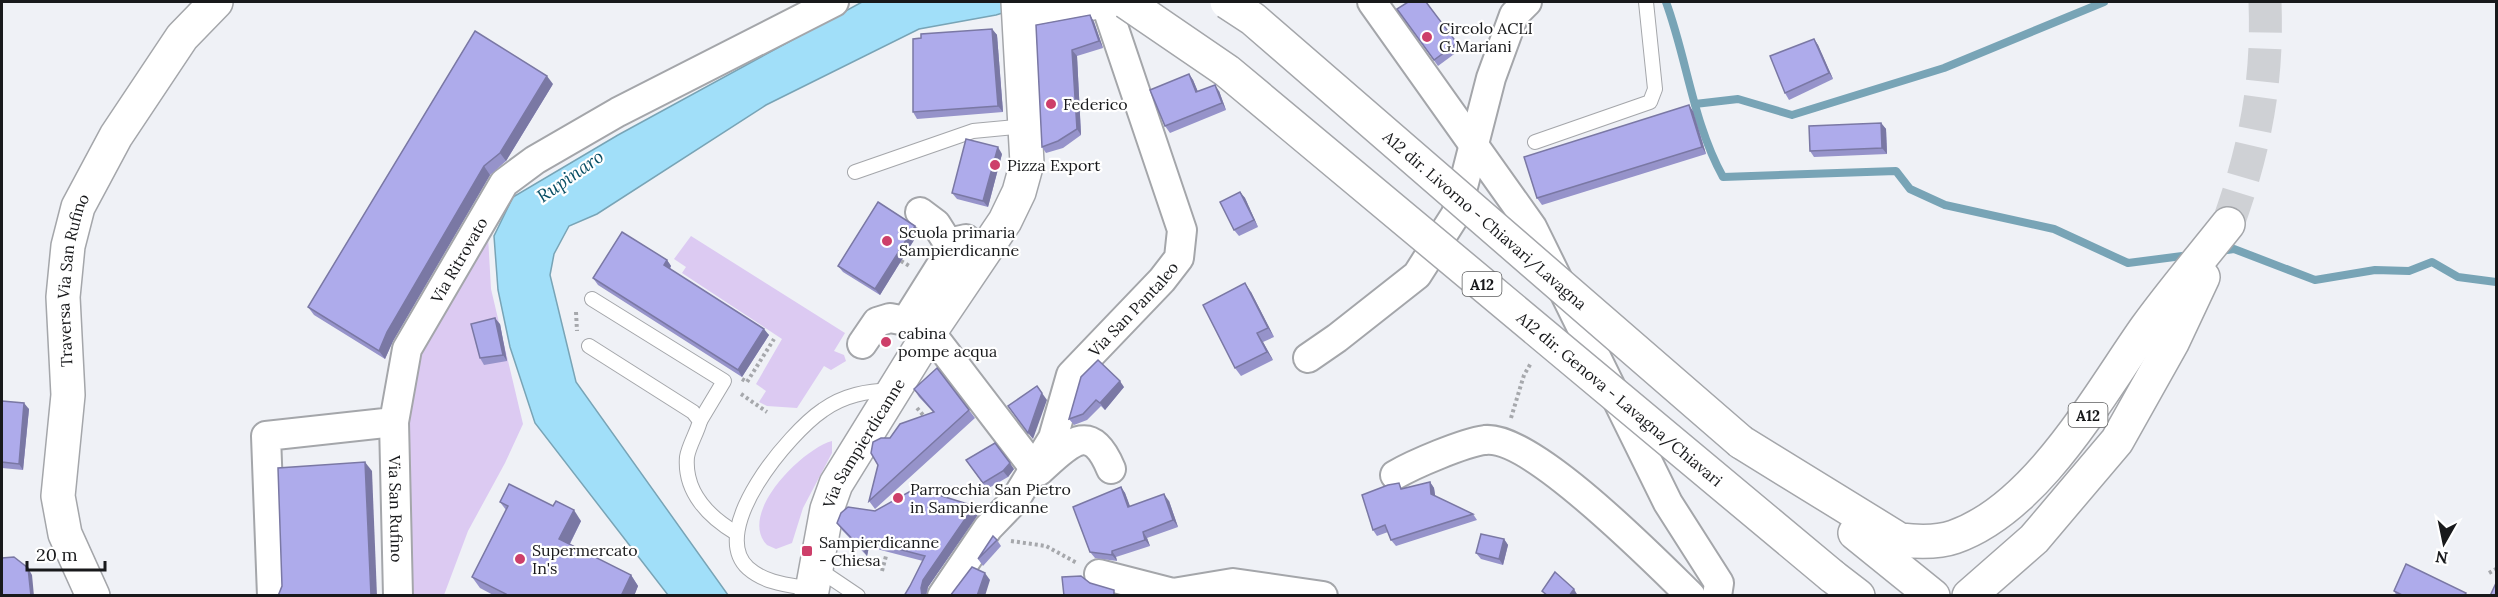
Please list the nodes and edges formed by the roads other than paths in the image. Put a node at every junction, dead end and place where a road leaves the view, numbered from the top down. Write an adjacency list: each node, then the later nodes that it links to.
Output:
1 (216, 2): 33 (main road, Traversa Via San Rufino)
2 (834, 2): 23 (street, Via Ritrovato)
3 (1098, 2): 10 (main road)
4 (1105, 2): 24 (street, Via San Pantaleo)
5 (1126, 2): 31 (main road, A12 dir. Genova - Lavagna/Chiavari / A12, bridge)
6 (1227, 2): 28 (main road, A12 dir. Livorno - Chiavari/Lavagna / A12, bridge)
7 (1372, 2): 13 (street)
8 (1527, 2): 13 (street)
9 (1647, 2): 12 (lane)
10 (1019, 9): 11 (main road, Via Sampierdicanne)
11 (1026, 126): 14 (lane); 17 (main road, Via Sampierdicanne)
12 (1535, 142)
13 (1473, 143): 20 (street); 40 (street)
14 (855, 172)
15 (920, 212): 18 (street)
16 (592, 299): 22 (lane)
17 (930, 332): 21 (main road, Via Sampierdicanne); 24 (street)
18 (862, 344)
19 (588, 346): 22 (lane)
20 (1308, 358)
21 (894, 390): 27 (lane); 30 (main road, Via Sampierdicanne)
22 (700, 421): 27 (lane)
23 (394, 422): 34 (street); 35 (street, Via San Rufino)
24 (1034, 468): 25 (street); 37 (street, Via San Pantaleo)
25 (1111, 469)
26 (1395, 475): 39 (street)
27 (736, 533): 30 (lane)
28 (1888, 545): 32 (main road, A12); 42 (main road, A12)
29 (1099, 574): 38 (street)
30 (813, 584): 36 (lane)
31 (1840, 586): 41 (main road, A12)
32 (1930, 593)
33 (93, 596)
34 (272, 596)
35 (398, 596)
36 (858, 596)
37 (942, 596)
38 (1323, 596)
39 (1691, 596)
40 (1717, 596)
41 (1858, 596)
42 (1969, 596)

